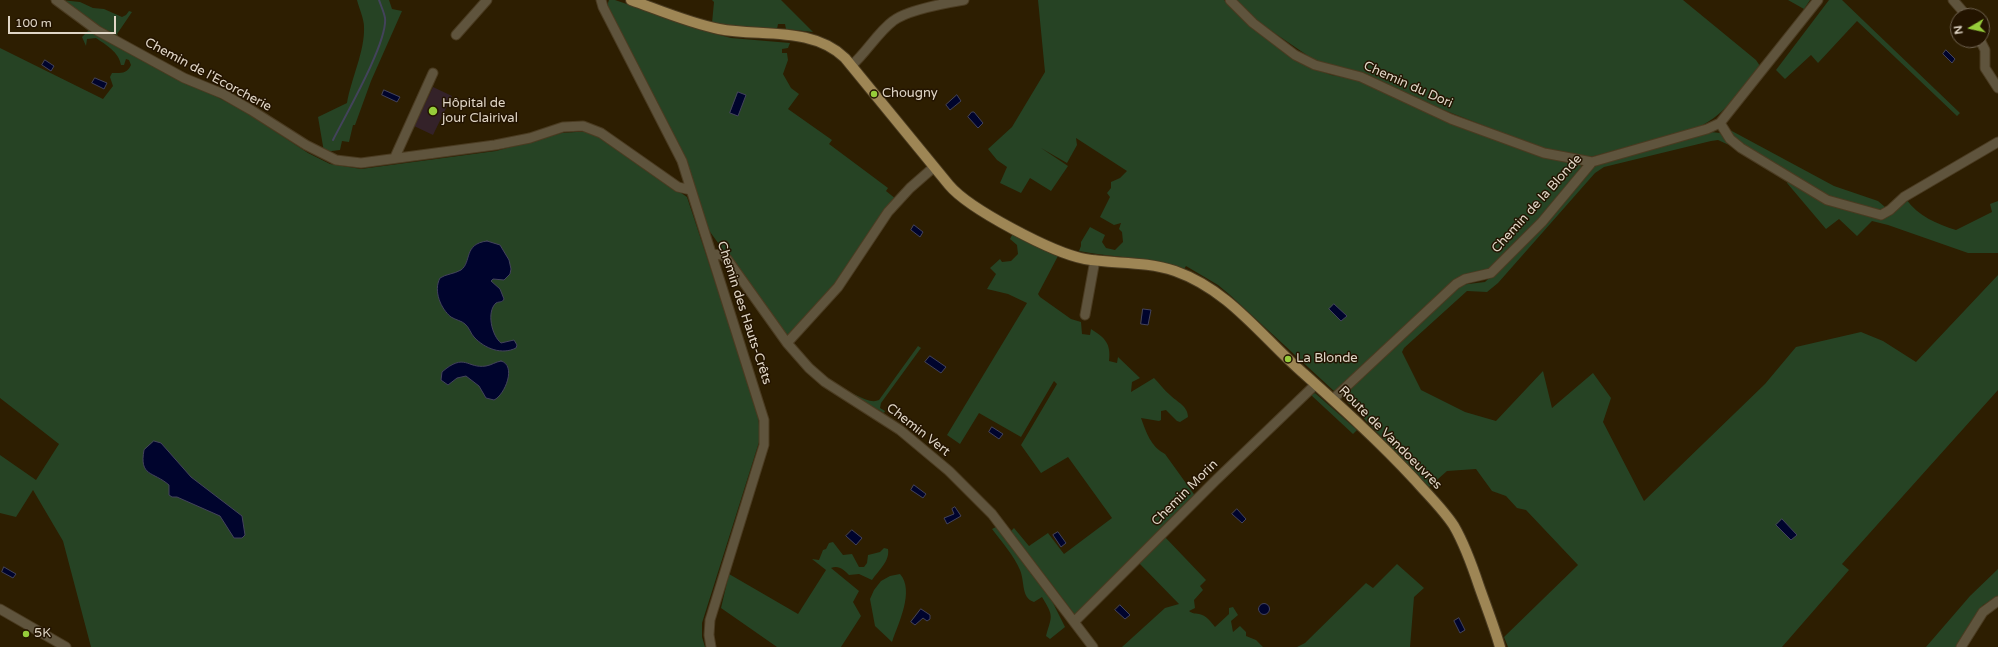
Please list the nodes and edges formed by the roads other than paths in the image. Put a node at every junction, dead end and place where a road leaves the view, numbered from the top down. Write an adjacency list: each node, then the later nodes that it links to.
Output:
1 (56, 0): 17 (street, Chemin de l'Ecorcherie)
2 (487, 0): 10 (street)
3 (601, 0): 20 (street, Chemin des Hauts-Crêts)
4 (631, 0): 12 (main road, Route de Vandoeuvres)
5 (962, 0): 12 (street)
6 (1230, 0): 18 (street, Chemin du Dori)
7 (1818, 0): 15 (street, Chemin de la Blonde)
8 (1953, 0): 9 (street)
9 (1960, 8)
10 (456, 35)
11 (1984, 48): 14 (street)
12 (851, 66): 19 (main road, Route de Vandoeuvres)
13 (433, 73): 17 (street)
14 (1998, 88)
15 (1720, 123): 16 (street); 18 (street, Chemin de la Blonde)
16 (1998, 142)
17 (395, 157): 20 (street, Chemin de l'Ecorcherie)
18 (1592, 162): 26 (street, Chemin de la Blonde)
19 (934, 168): 22 (main road, Route de Vandoeuvres); 24 (street)
20 (691, 190): 21 (street, Chemin des Hauts-Crêts)
21 (712, 254): 24 (street, Chemin Vert); 31 (street, Chemin des Hauts-Crêts)
22 (1095, 260): 23 (street); 25 (main road, Route de Vandoeuvres)
23 (1085, 315)
24 (787, 343): 29 (street, Chemin Vert)
25 (1316, 384): 26 (main road, Route de Vandoeuvres); 29 (street, Chemin Morin)
26 (1333, 399): 33 (main road, Route de Vandoeuvres)
27 (1998, 602): 34 (street)
28 (0, 609): 30 (street)
29 (1074, 622): 32 (street, Chemin Vert)
30 (66, 647)
31 (711, 647)
32 (1093, 647)
33 (1500, 647)
34 (1961, 647)

